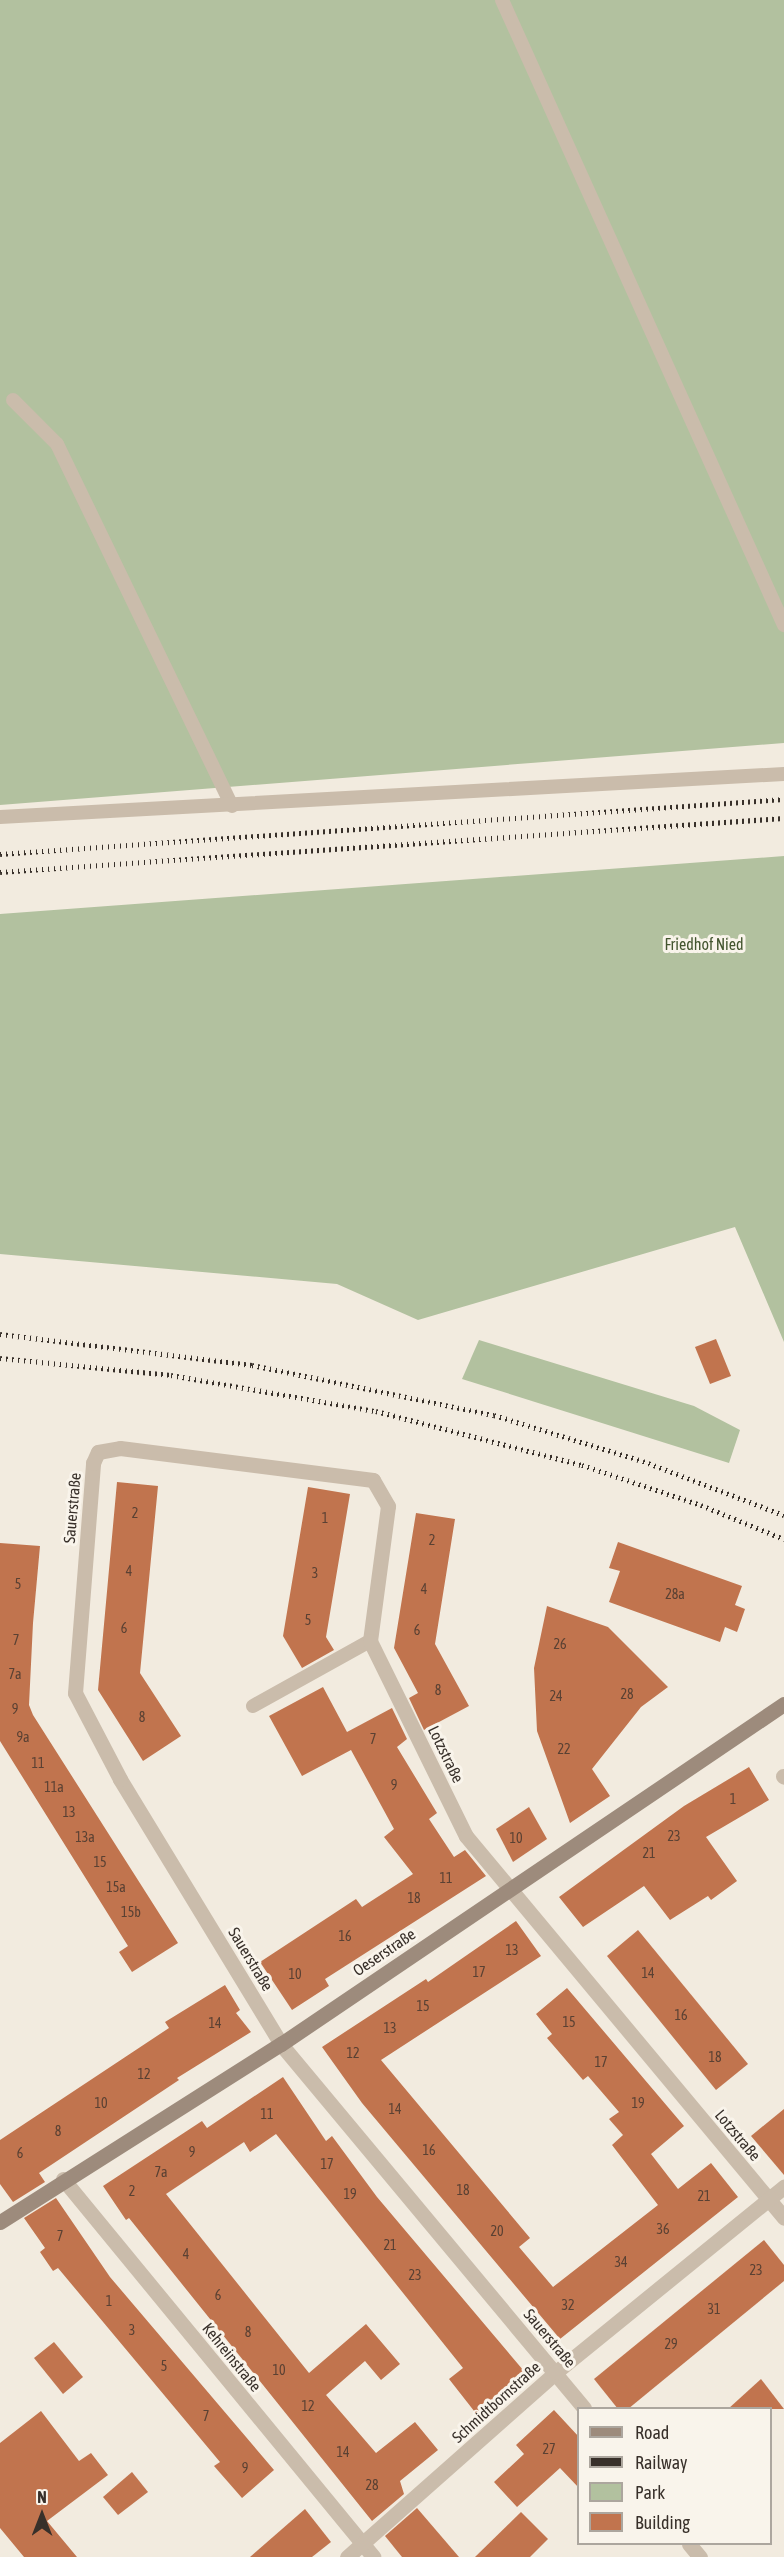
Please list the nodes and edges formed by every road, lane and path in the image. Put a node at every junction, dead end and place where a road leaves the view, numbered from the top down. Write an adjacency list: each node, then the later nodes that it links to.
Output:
1 (502, 0): 3 (lane)
2 (13, 400): 5 (lane)
3 (784, 625)
4 (784, 774): 5 (lane)
5 (232, 806): 6 (lane)
6 (0, 817)
7 (370, 1641): 9 (lane); 10 (street, Lotzstraße); 11 (street, Sauerstraße)
8 (784, 1704): 10 (street, Oeserstraße)
9 (253, 1706)
10 (508, 1889): 11 (street, Oeserstraße); 14 (street, Lotzstraße)
11 (281, 2044): 12 (street, Oeserstraße); 17 (street, Sauerstraße)
12 (63, 2179): 16 (street, Oeserstraße); 19 (street, Kehreinstraße)
13 (784, 2187): 14 (street, Schmidtbornstraße)
14 (769, 2200): 15 (street, Lotzstraße); 17 (street, Schmidtbornstraße)
15 (784, 2218)
16 (0, 2222)
17 (556, 2372): 18 (street, Sauerstraße); 19 (street, Schmidtbornstraße)
18 (582, 2407)
19 (363, 2545): 21 (street, Schmidtbornstraße); 22 (street, Kehreinstraße)
20 (690, 2545): 23 (street)
21 (347, 2557)
22 (373, 2557)
23 (700, 2557)

